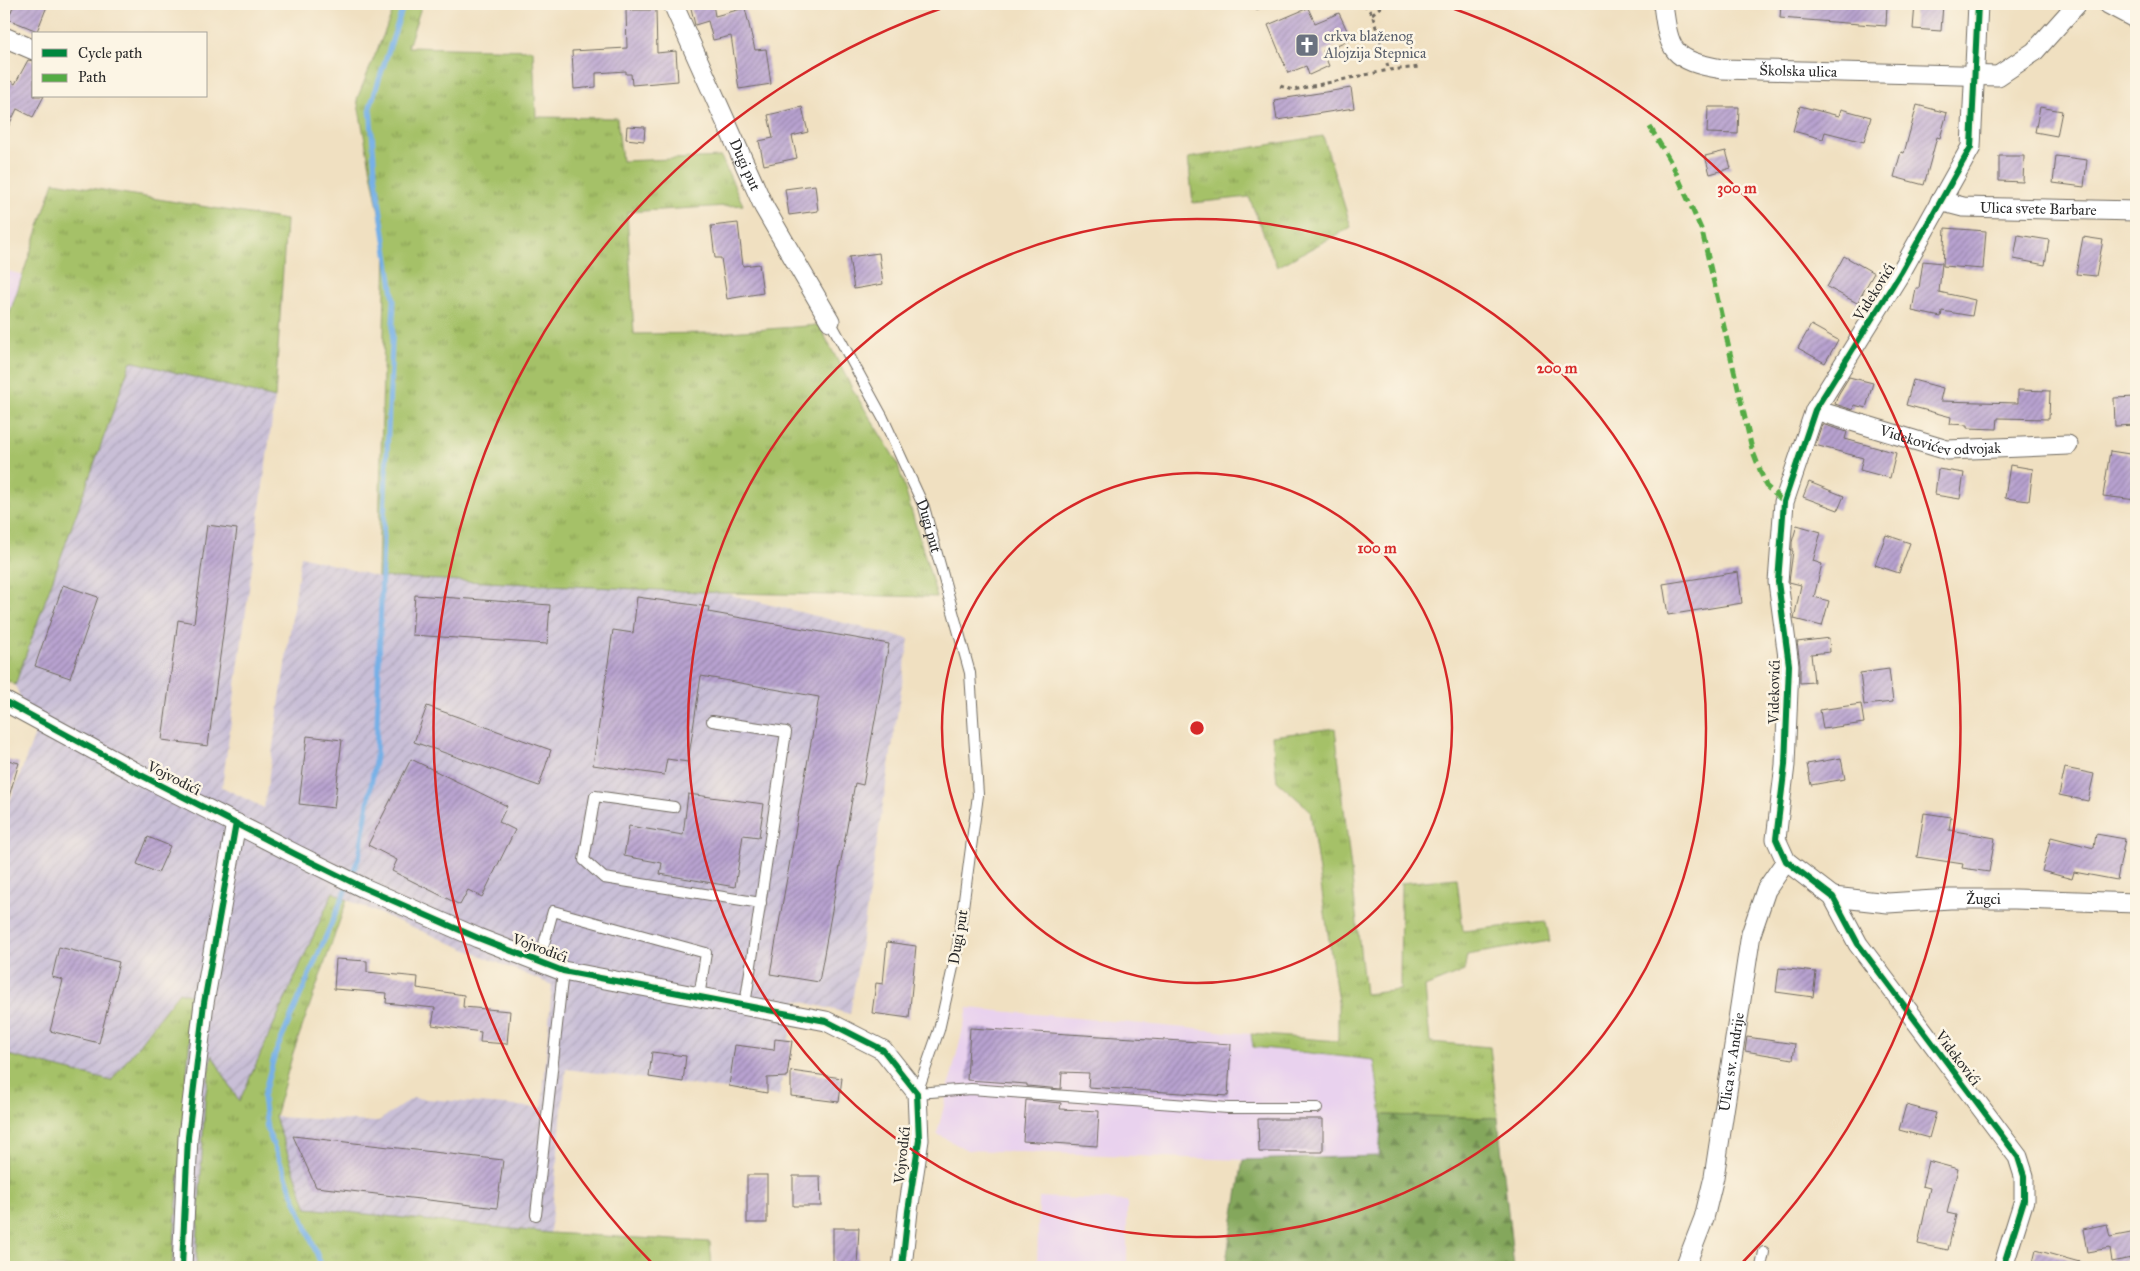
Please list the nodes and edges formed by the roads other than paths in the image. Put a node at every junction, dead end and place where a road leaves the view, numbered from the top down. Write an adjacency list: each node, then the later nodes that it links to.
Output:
1 (673, 4): 12 (street, Dugi put)
2 (1663, 4): 9 (street, Školska ulica)
3 (1978, 4): 9 (street, Videkovići)
4 (2077, 4): 9 (street)
5 (2108, 4): 6 (street)
6 (2136, 19)
7 (4, 37): 8 (street)
8 (32, 49)
9 (1976, 76): 10 (street, Videkovići)
10 (1940, 201): 11 (street, Ulica svete Barbare); 13 (street, Videkovići)
11 (2136, 211)
12 (830, 321): 27 (lane, Dugi put)
13 (1816, 410): 14 (street, Videkovićev odvojak); 19 (street, Videkovići)
14 (2068, 445)
15 (4, 701): 18 (street, Vojvodići)
16 (712, 721): 21 (lane)
17 (674, 807): 21 (lane)
18 (236, 823): 23 (street, Vojvodići); 31 (street)
19 (1786, 861): 20 (street, Videkovići); 33 (street, Ulica sv. Andrije)
20 (1833, 897): 22 (street, Žugci); 35 (street, Videkovići)
21 (761, 903): 26 (lane)
22 (2136, 903)
23 (539, 962): 24 (street, Vojvodići); 25 (lane)
24 (563, 971): 25 (street, Vojvodići); 29 (lane)
25 (699, 996): 26 (street, Vojvodići)
26 (745, 1005): 27 (street, Vojvodići)
27 (917, 1093): 28 (lane); 32 (street, Vojvodići)
28 (1317, 1108)
29 (536, 1215)
30 (1764, 1252): 34 (lane)
31 (182, 1267)
32 (902, 1267)
33 (1685, 1267)
34 (1761, 1267)
35 (2002, 1267)

